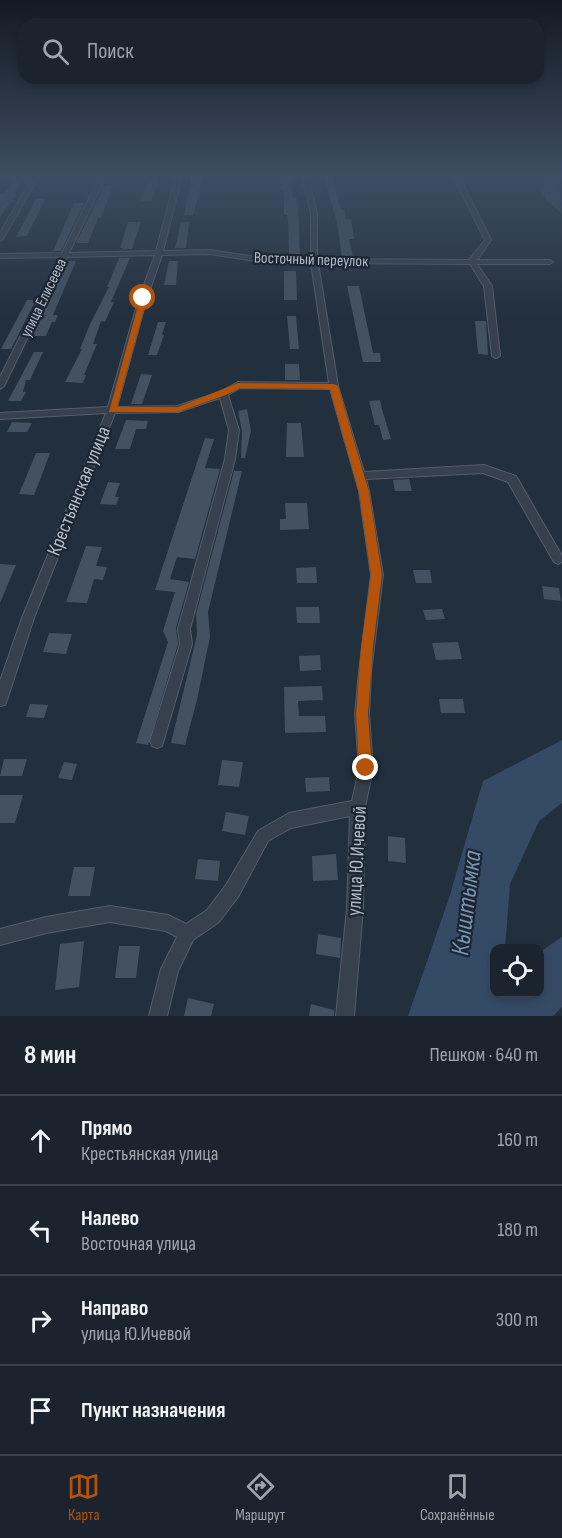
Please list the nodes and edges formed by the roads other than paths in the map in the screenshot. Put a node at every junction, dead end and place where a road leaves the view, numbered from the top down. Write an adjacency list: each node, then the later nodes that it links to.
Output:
1 (8, 223): 6 (street)
2 (80, 223): 7 (street, улица Елисеева)
3 (167, 223): 8 (street, Крестьянская улица)
4 (314, 223): 11 (street, улица Ю.Ичевой)
5 (480, 223): 10 (street)
6 (0, 238)
7 (66, 253): 8 (street, Восточный переулок); 9 (street, Восточный переулок); 14 (street, улица Елисеева)
8 (159, 253): 11 (street, Восточный переулок); 17 (street, Крестьянская улица)
9 (0, 256)
10 (472, 261): 11 (street, Восточный переулок); 12 (street, Восточный переулок); 13 (street)
11 (314, 262): 15 (street, улица Ю.Ичевой)
12 (550, 262)
13 (496, 356)
14 (0, 386)
15 (334, 386): 16 (street); 19 (street, улица Ю.Ичевой)
16 (223, 393): 17 (street); 22 (street)
17 (112, 410): 18 (street); 21 (street, Крестьянская улица)
18 (0, 416)
19 (359, 476): 20 (street); 23 (street, улица Ю.Ичевой)
20 (558, 559)
21 (0, 700)
22 (157, 741)
23 (358, 807): 24 (street); 27 (street, улица Ю.Ичевой)
24 (187, 934): 25 (street); 26 (street)
25 (0, 937)
26 (158, 1016)
27 (345, 1016)

